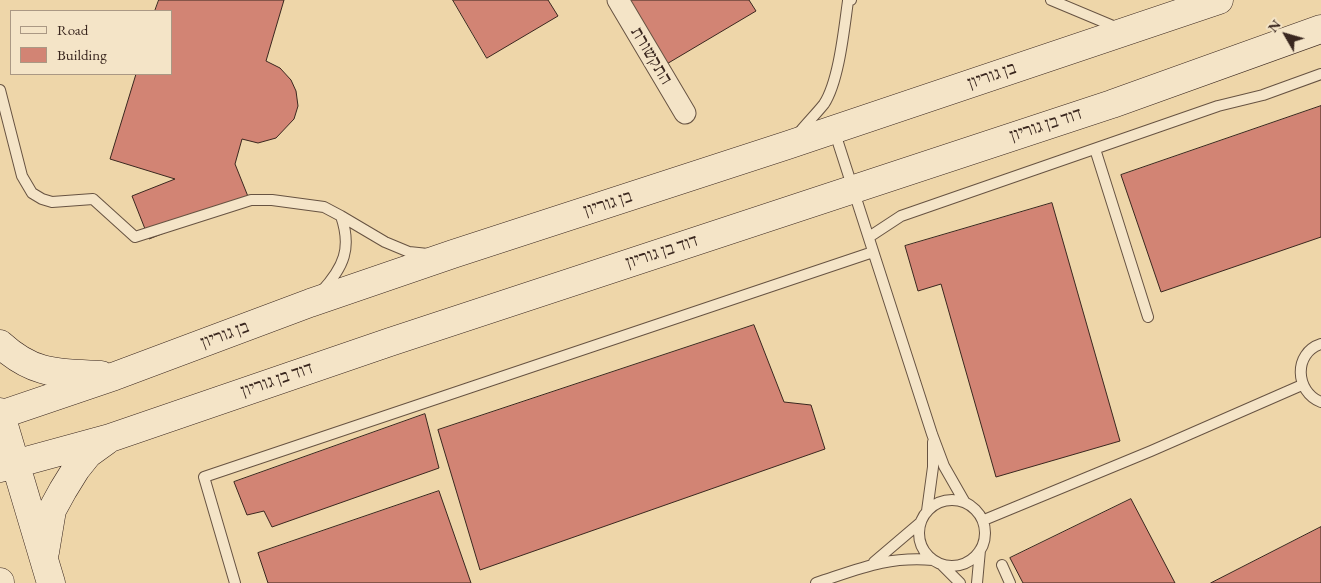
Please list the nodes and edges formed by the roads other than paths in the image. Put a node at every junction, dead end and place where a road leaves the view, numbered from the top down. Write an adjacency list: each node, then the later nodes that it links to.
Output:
1 (618, 0): 9 (street, התקשורת)
2 (851, 0): 11 (lane)
3 (1051, 0): 6 (lane)
4 (1219, 0): 6 (main road, בן גוריון)
5 (1321, 29): 13 (main road, דוד בן גוריון)
6 (1126, 31): 10 (main road, בן גוריון)
7 (1321, 74): 12 (lane)
8 (0, 90): 14 (lane)
9 (685, 112)
10 (834, 130): 11 (main road, בן גוריון); 13 (lane)
11 (788, 145): 17 (main road, בן גוריון)
12 (1095, 149): 15 (lane); 19 (lane)
13 (853, 189): 15 (lane); 27 (main road, דוד בן גוריון)
14 (341, 216): 17 (lane); 18 (lane)
15 (869, 237): 16 (lane)
16 (873, 252): 26 (lane); 38 (lane)
17 (453, 254): 18 (main road, בן גוריון)
18 (310, 303): 22 (main road, בן גוריון)
19 (1148, 317)
20 (0, 344): 22 (main road)
21 (1321, 344): 23 (lane)
22 (115, 376): 25 (main road, בן גוריון)
23 (1302, 385): 24 (lane); 31 (lane)
24 (1321, 402)
25 (0, 414): 28 (main road)
26 (932, 434): 29 (lane); 30 (lane)
27 (110, 438): 28 (main road, דוד בן גוריון); 37 (main road)
28 (7, 466): 37 (main road)
29 (964, 501): 30 (lane); 31 (lane)
30 (927, 511): 32 (lane)
31 (984, 520): 33 (lane)
32 (921, 522): 34 (lane); 35 (lane)
33 (980, 550): 34 (lane); 41 (lane)
34 (937, 562): 35 (lane); 40 (lane)
35 (872, 564): 39 (lane)
36 (1002, 564): 42 (lane)
37 (48, 571)
38 (235, 583)
39 (816, 583)
40 (960, 583)
41 (977, 583)
42 (1010, 583)

